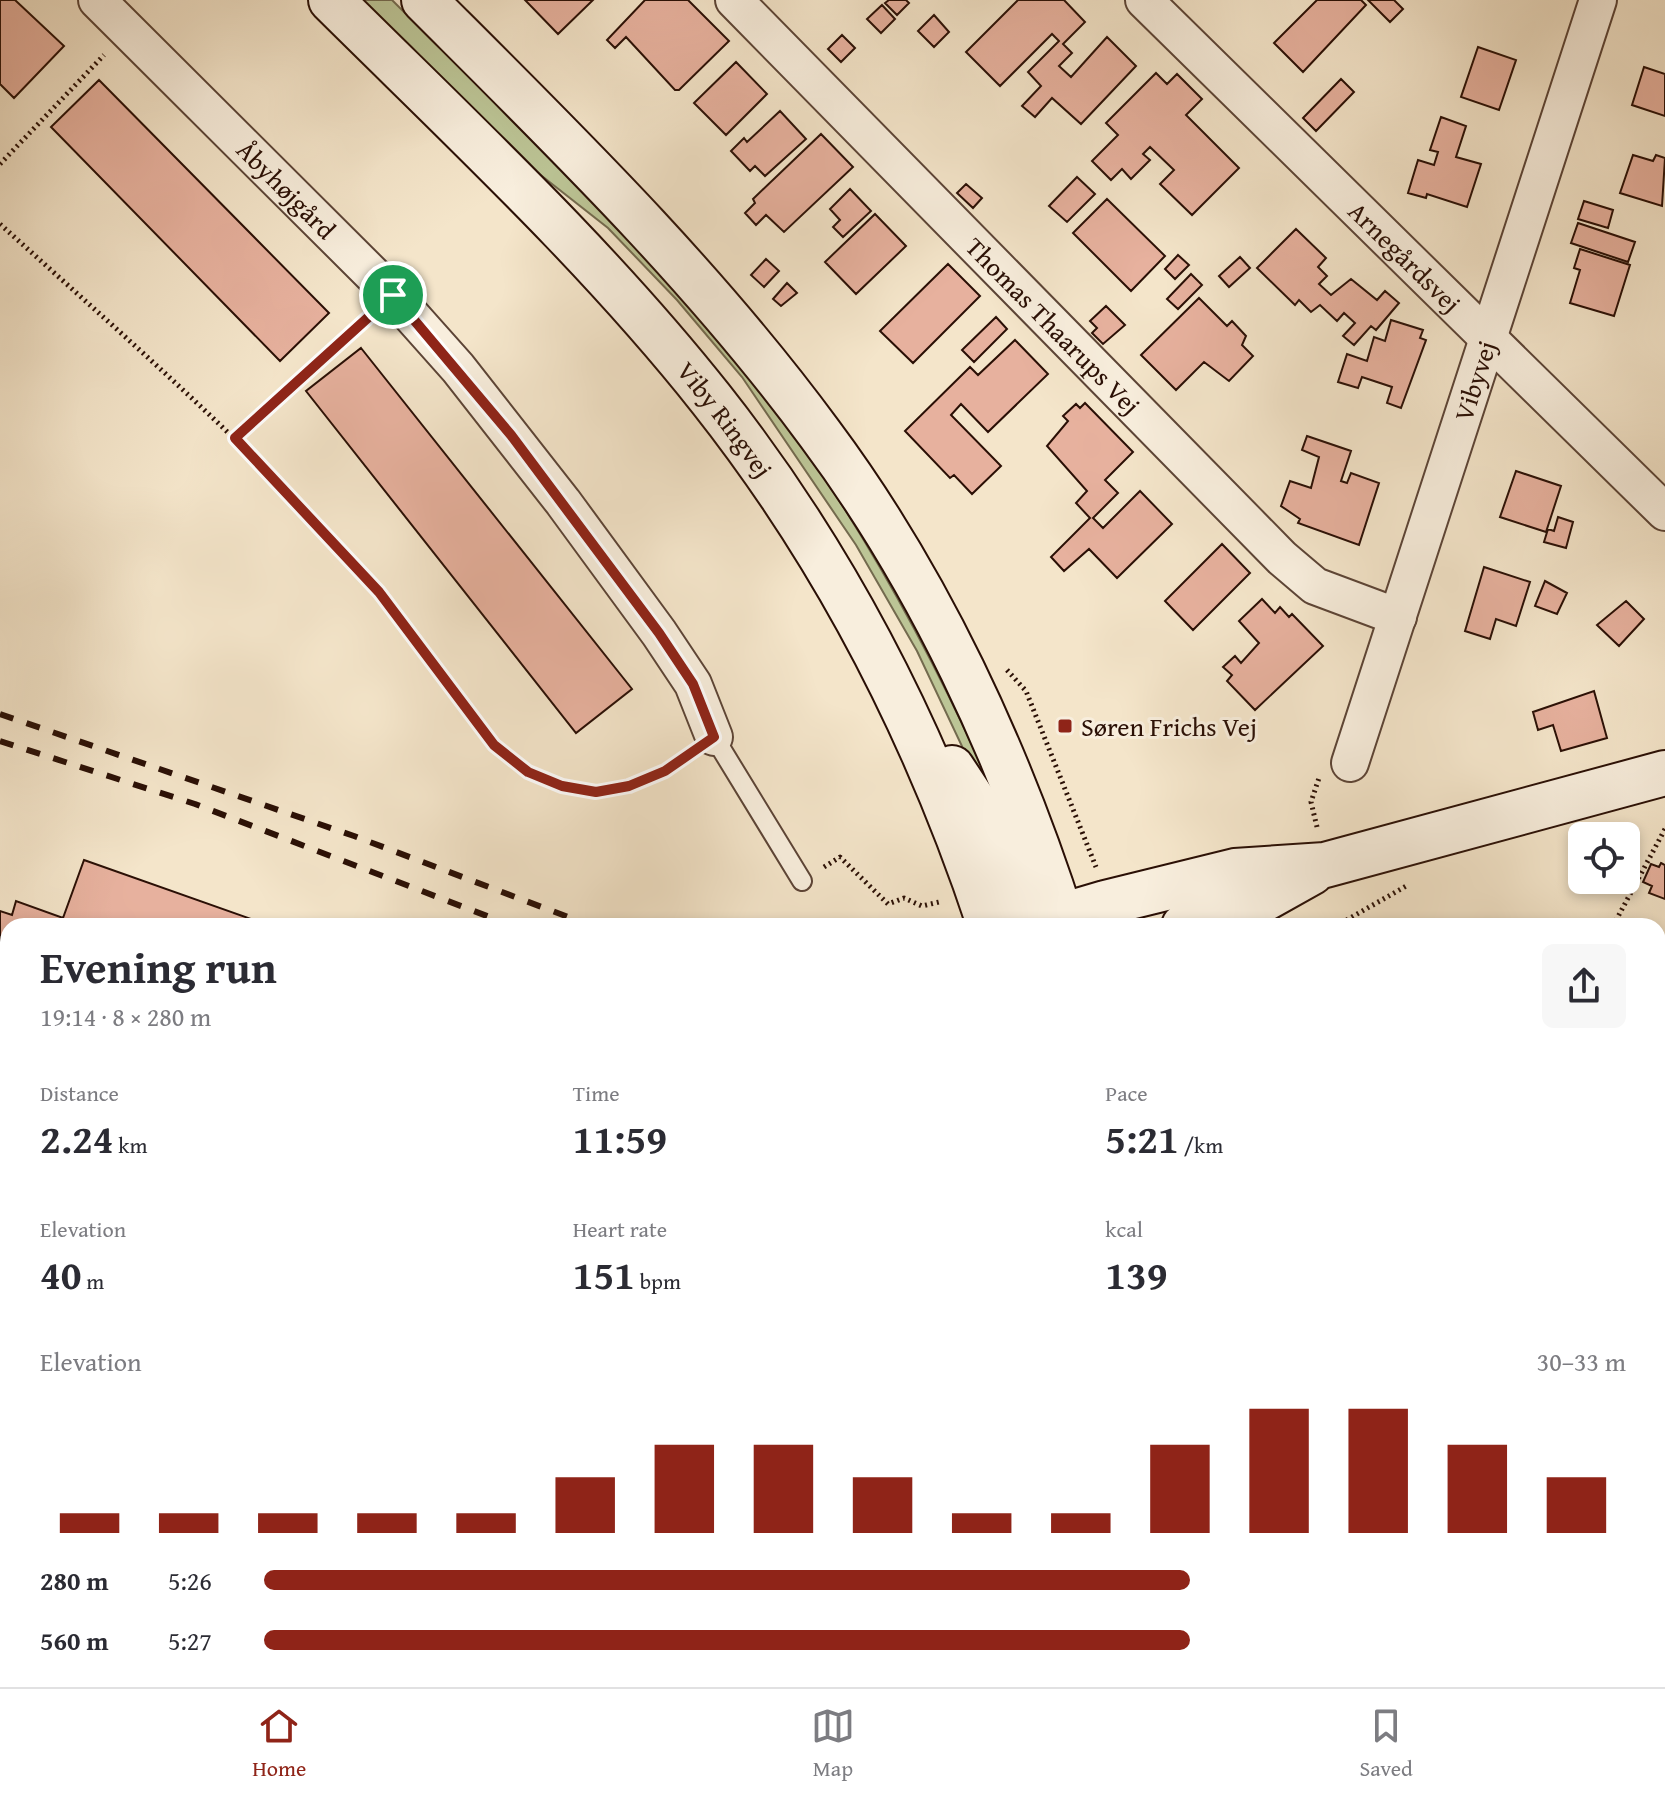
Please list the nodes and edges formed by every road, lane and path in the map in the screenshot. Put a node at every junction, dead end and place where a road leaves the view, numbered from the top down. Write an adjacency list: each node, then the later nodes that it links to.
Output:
1 (97, 0): 7 (street, Åbyhøjgård)
2 (331, 0): 15 (main road, Viby Ringvej)
3 (424, 0): 27 (main road)
4 (734, 0): 14 (street, Thomas Thaarups Vej)
5 (1144, 0): 11 (street, Arnegårdsvej)
6 (1598, 0): 11 (street, Vibyvej)
7 (127, 31): 8 (path); 10 (street, Åbyhøjgård)
8 (0, 164)
9 (0, 224): 12 (path)
10 (393, 295): 12 (path); 17 (street, Åbyhøjgård)
11 (1486, 338): 13 (street, Arnegårdsvej); 14 (street, Vibyvej)
12 (235, 438): 17 (path)
13 (1665, 512)
14 (1398, 617): 18 (street, Vibyvej)
15 (871, 642): 25 (main road, Viby Ringvej); 26 (main road)
16 (1026, 691): 24 (path)
17 (714, 737): 22 (lane)
18 (1350, 763): 21 (path)
19 (1665, 773): 21 (main road)
20 (1665, 829): 30 (path)
21 (1325, 865): 24 (main road); 29 (main road)
22 (802, 881): 23 (path)
23 (939, 902)
24 (1105, 903): 28 (main road)
25 (987, 918)
26 (1045, 918)
27 (1051, 918)
28 (1068, 918)
29 (1212, 918)
30 (1617, 918)

